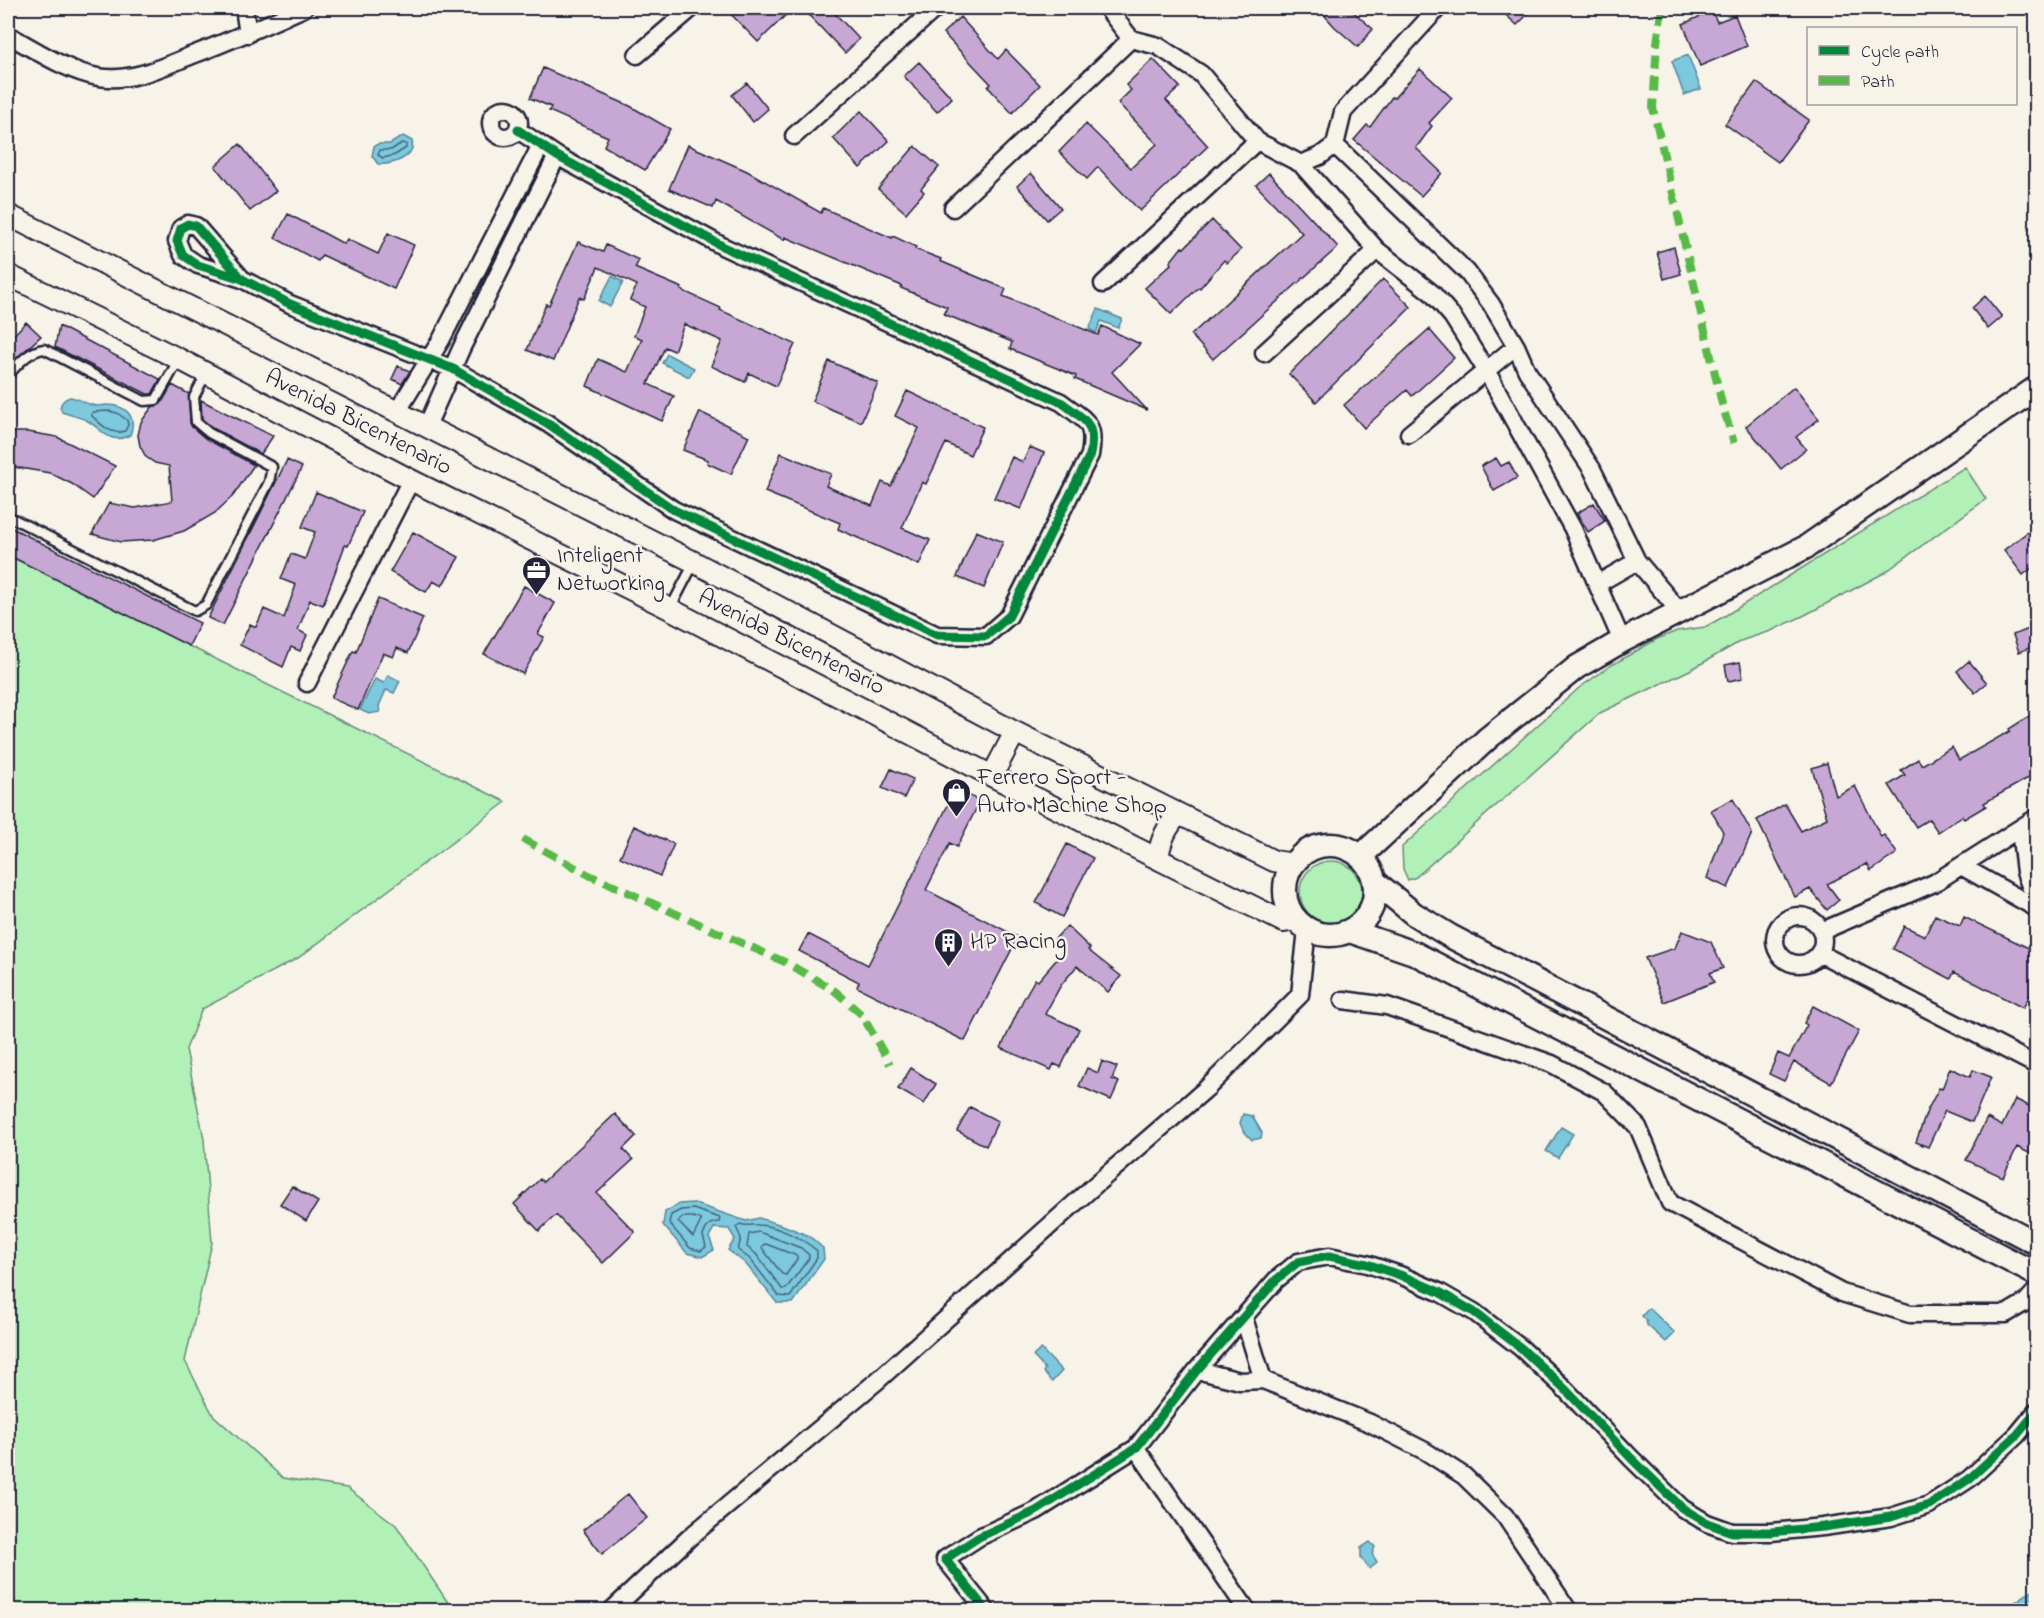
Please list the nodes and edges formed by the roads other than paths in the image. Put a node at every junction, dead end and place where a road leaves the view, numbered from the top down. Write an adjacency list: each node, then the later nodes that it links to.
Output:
1 (244, 8): 7 (street)
2 (303, 8): 7 (street)
3 (692, 8): 10 (street)
4 (936, 8): 12 (street)
5 (1107, 8): 9 (street)
6 (1438, 8): 15 (street)
7 (248, 33): 8 (street)
8 (8, 35)
9 (1131, 39): 13 (street); 18 (street)
10 (637, 55)
11 (518, 130): 14 (street)
12 (794, 136)
13 (1257, 141): 17 (street); 23 (street)
14 (541, 145): 16 (street); 26 (street)
15 (1335, 145): 17 (street); 24 (street)
16 (557, 156): 28 (street); 28 (street)
17 (1301, 164): 20 (street)
18 (953, 208)
19 (8, 215): 33 (street, Avenida Bicentenario)
20 (1377, 250): 25 (street); 29 (street)
21 (8, 275): 27 (street, Avenida Bicentenario)
22 (242, 279): 26 (street)
23 (1103, 285)
24 (1516, 346): 29 (street); 38 (street)
25 (1264, 353)
26 (429, 358): 28 (street); 33 (street)
27 (179, 359): 30 (street, Avenida Bicentenario); 31 (lane)
28 (453, 369): 34 (street)
29 (1486, 370): 35 (street); 40 (street)
30 (206, 374): 36 (street, Avenida Bicentenario); 37 (lane)
31 (8, 375)
32 (2032, 395): 42 (main road)
33 (398, 412): 34 (street, Avenida Bicentenario)
34 (427, 426): 39 (street, Avenida Bicentenario)
35 (1409, 434)
36 (411, 480): 41 (street, Avenida Bicentenario); 44 (street)
37 (8, 516)
38 (1637, 561): 40 (street); 42 (street)
39 (694, 562): 41 (lane); 45 (street, Avenida Bicentenario)
40 (1599, 583): 43 (street)
41 (670, 609): 46 (street, Avenida Bicentenario)
42 (1680, 612): 43 (main road)
43 (1622, 641): 50 (main road)
44 (307, 683)
45 (1015, 732): 46 (street); 47 (street, Avenida Bicentenario)
46 (992, 776): 51 (street, Avenida Bicentenario)
47 (1179, 814): 51 (street); 52 (street, Avenida Bicentenario)
48 (2037, 818): 49 (street)
49 (2020, 829): 53 (street); 55 (street)
50 (1360, 857): 52 (main road); 54 (main road)
51 (1158, 859): 57 (street, Avenida Bicentenario)
52 (1294, 864): 57 (main road)
53 (1963, 867): 56 (street); 59 (street)
54 (1374, 881): 58 (main road); 63 (main road)
55 (2037, 902)
56 (2037, 908)
57 (1301, 924): 58 (main road); 71 (street)
58 (1350, 931): 64 (main road)
59 (1822, 931): 60 (street); 60 (street)
60 (1819, 953): 62 (street)
61 (1343, 1000): 65 (street)
62 (2037, 1065)
63 (2037, 1244)
64 (2037, 1274)
65 (2037, 1291)
66 (1244, 1318): 67 (street); 68 (street); 69 (street)
67 (1197, 1370): 68 (street); 70 (street)
68 (1263, 1380): 74 (street)
69 (2037, 1412)
70 (1136, 1448): 72 (street); 73 (street)
71 (612, 1611)
72 (986, 1611)
73 (1247, 1611)
74 (1568, 1611)

